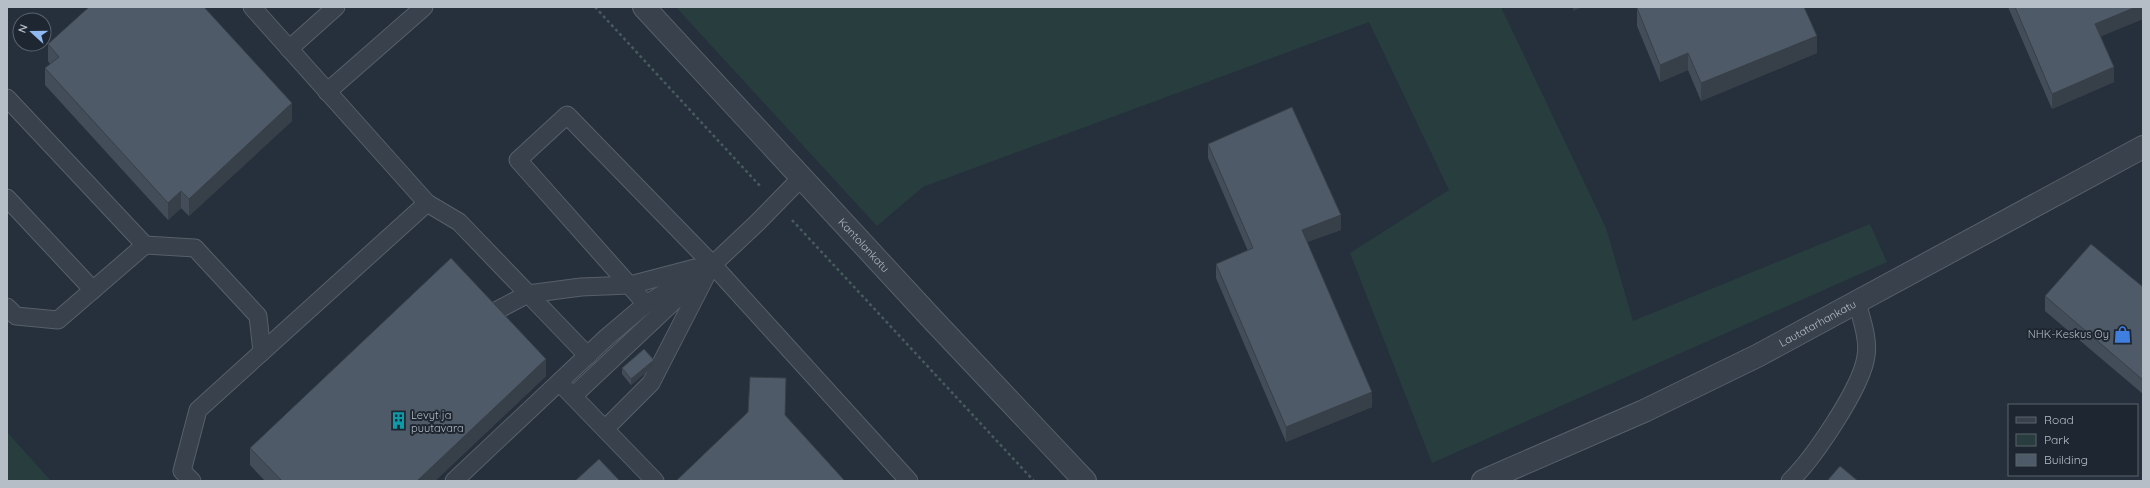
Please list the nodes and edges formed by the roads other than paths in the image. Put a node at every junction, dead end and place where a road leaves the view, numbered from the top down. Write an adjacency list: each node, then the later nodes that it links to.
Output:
1 (252, 7): 5 (lane)
2 (336, 7): 5 (lane)
3 (424, 7): 6 (lane)
4 (644, 7): 9 (street, Kantolankatu)
5 (289, 49): 6 (lane)
6 (327, 92): 11 (lane)
7 (9, 104): 12 (lane)
8 (2143, 147): 17 (street, Lautatarhankatu)
9 (801, 178): 13 (lane); 30 (street, Kantolankatu)
10 (7, 198): 15 (lane)
11 (427, 203): 16 (lane); 21 (lane)
12 (145, 245): 15 (lane); 21 (lane)
13 (712, 264): 14 (lane); 14 (lane); 18 (lane); 24 (lane); 25 (lane); 29 (lane)
14 (630, 285): 16 (lane); 18 (lane)
15 (93, 290): 19 (lane)
16 (528, 294): 20 (lane); 22 (lane)
17 (1857, 302): 31 (street, Lautatarhankatu); 32 (lane)
18 (646, 304): 22 (lane)
19 (7, 307)
20 (488, 315)
21 (262, 352): 26 (lane)
22 (588, 356): 23 (lane)
23 (560, 382): 24 (lane); 27 (lane)
24 (574, 396): 25 (lane)
25 (605, 429): 28 (lane)
26 (192, 481)
27 (454, 481)
28 (655, 481)
29 (909, 481)
30 (1085, 481)
31 (1483, 481)
32 (1790, 481)

